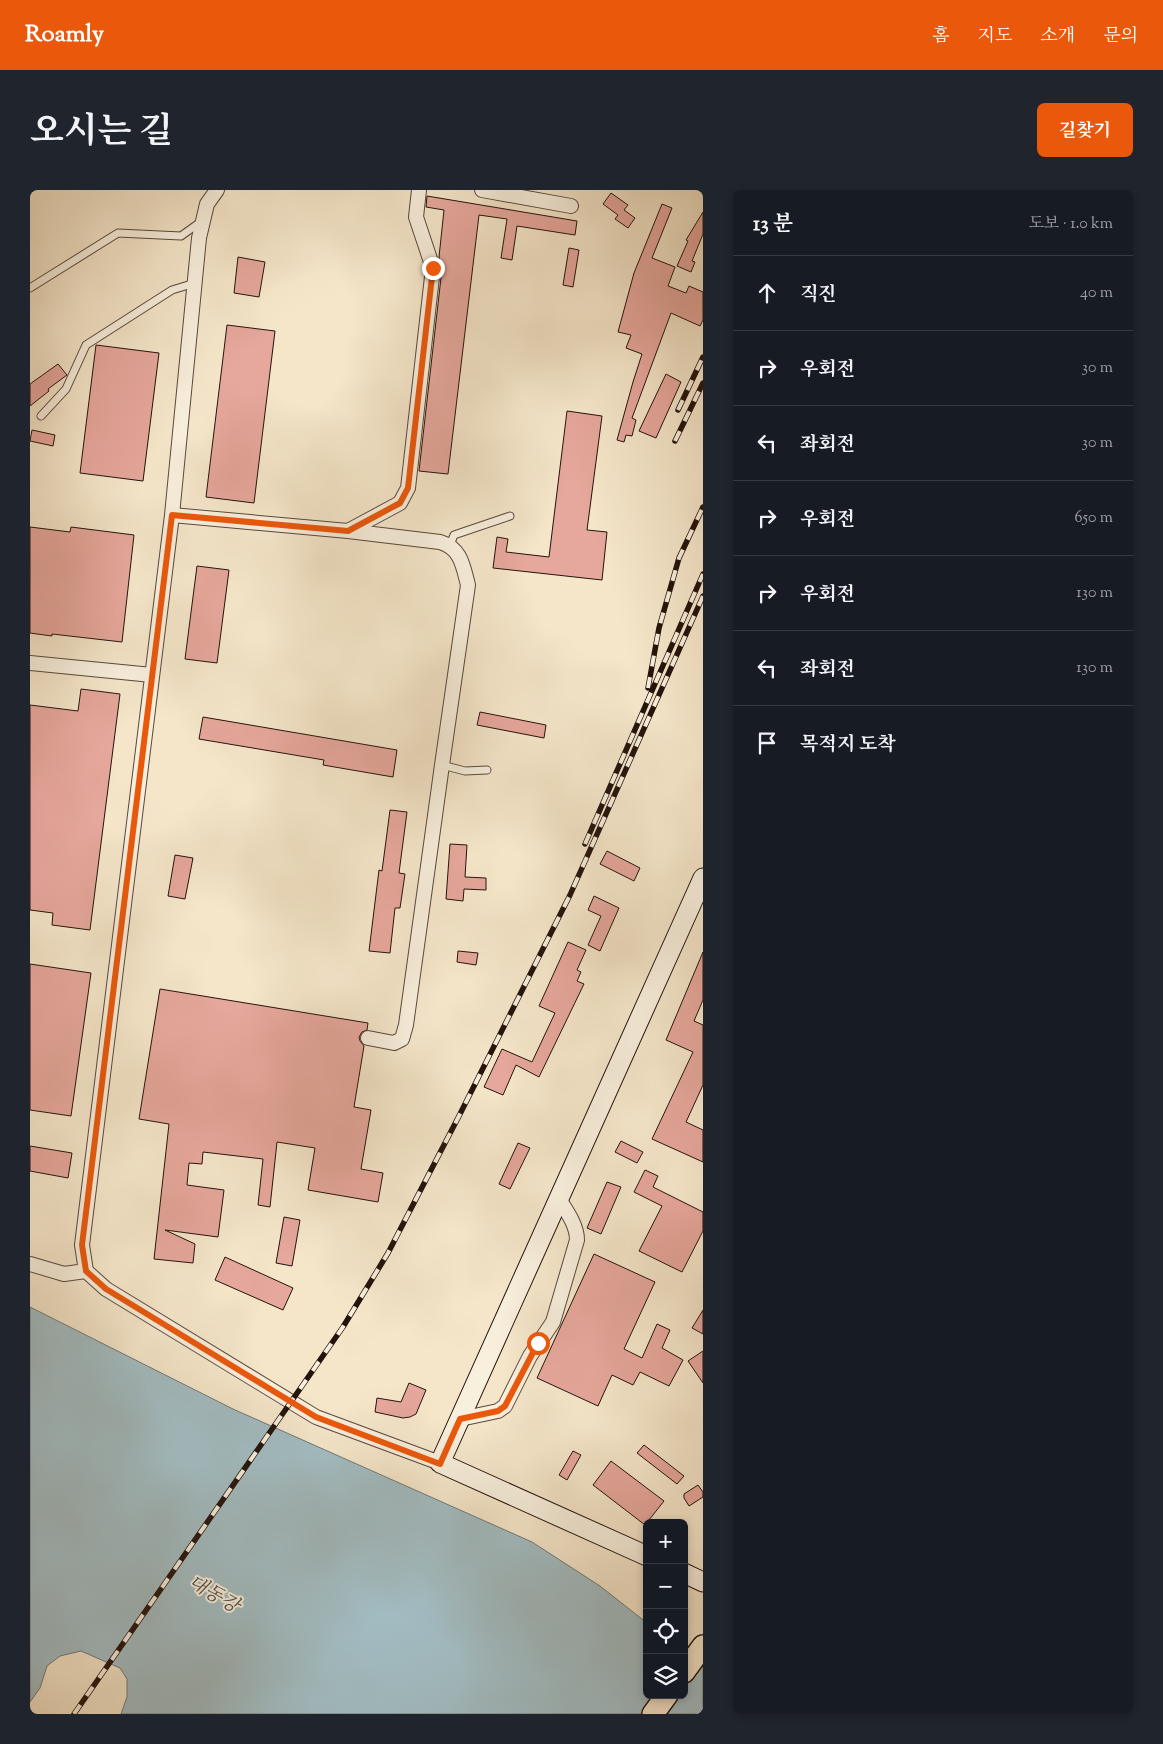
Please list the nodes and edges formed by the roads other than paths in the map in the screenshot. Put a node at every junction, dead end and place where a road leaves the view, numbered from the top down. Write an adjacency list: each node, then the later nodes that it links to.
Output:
1 (217, 190): 5 (street)
2 (419, 190): 11 (street)
3 (482, 190): 4 (street)
4 (571, 206)
5 (202, 221): 6 (street); 7 (lane)
6 (196, 282): 8 (lane); 9 (street)
7 (30, 288)
8 (41, 416)
9 (172, 515): 11 (street); 14 (street)
10 (510, 516): 12 (lane)
11 (348, 531): 12 (street)
12 (450, 545): 15 (street)
13 (30, 663): 14 (street)
14 (152, 676): 21 (street)
15 (442, 765): 16 (lane); 18 (street)
16 (487, 770)
17 (703, 878): 19 (main road)
18 (368, 1038)
19 (559, 1199): 22 (main road); 22 (street)
20 (30, 1264): 21 (street)
21 (86, 1271): 23 (street)
22 (460, 1419): 23 (main road)
23 (440, 1464): 24 (main road)
24 (643, 1554)
25 (688, 1575): 26 (main road)
26 (703, 1582)
27 (703, 1646): 28 (main road)
28 (688, 1667)
29 (664, 1699): 30 (main road)
30 (653, 1714)

